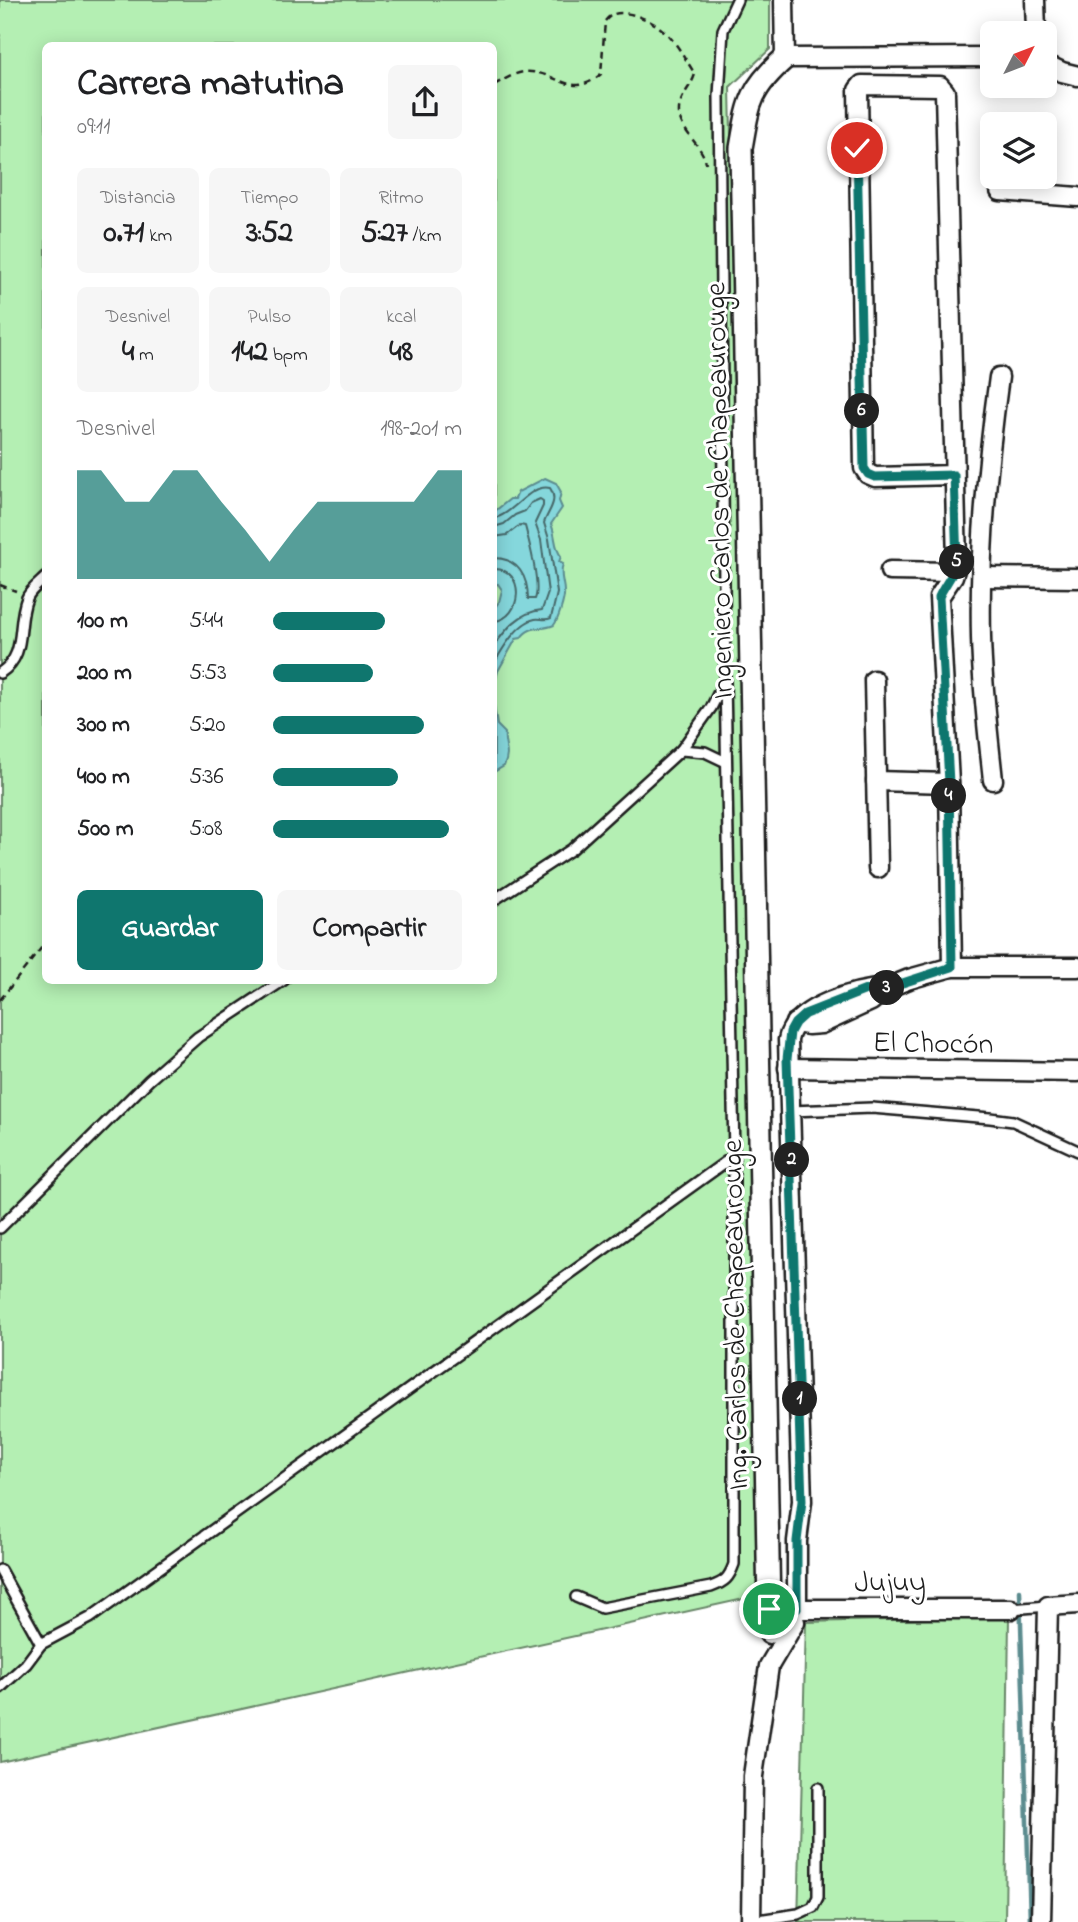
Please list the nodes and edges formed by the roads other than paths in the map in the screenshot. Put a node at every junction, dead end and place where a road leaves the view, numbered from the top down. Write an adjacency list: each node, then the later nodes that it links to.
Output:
1 (737, 0): 19 (lane)
2 (784, 0): 6 (street)
3 (1035, 0): 4 (street)
4 (1036, 21)
5 (980, 57): 6 (street)
6 (785, 58): 31 (street, Ingeniero Carlos de Chapeaurouge)
7 (1057, 70): 8 (street)
8 (1078, 76)
9 (1000, 191): 10 (street)
10 (1078, 197)
11 (999, 377): 15 (street)
12 (954, 475): 12 (street); 14 (street)
13 (890, 571): 14 (street)
14 (954, 572): 25 (street)
15 (982, 577): 16 (street); 23 (street)
16 (1078, 578)
17 (42, 582): 18 (lane)
18 (0, 673)
19 (725, 680): 21 (lane); 22 (lane)
20 (874, 680): 24 (street)
21 (681, 750): 22 (lane); 27 (lane)
22 (726, 762): 36 (lane)
23 (993, 780)
24 (876, 781): 25 (street); 26 (street)
25 (949, 783): 28 (street)
26 (878, 868)
27 (497, 898)
28 (952, 967): 29 (street); 32 (street)
29 (1078, 967)
30 (278, 984): 37 (lane)
31 (757, 995): 42 (street, Ing. Carlos de Chapeaurouge)
32 (788, 1064): 33 (street, El Chocón); 34 (street)
33 (1078, 1072)
34 (790, 1111): 35 (lane); 44 (street)
35 (1078, 1151)
36 (734, 1156): 39 (lane); 46 (lane)
37 (0, 1228)
38 (0, 1570): 46 (lane)
39 (576, 1597)
40 (1078, 1604): 41 (street)
41 (1039, 1607): 43 (lane); 50 (street)
42 (769, 1609): 44 (street, Jujuy); 45 (street, Ing. Carlos de Chapeaurouge)
43 (1011, 1609): 44 (street, Jujuy)
44 (801, 1614): 49 (street)
45 (769, 1634)
46 (41, 1644): 47 (lane)
47 (0, 1688)
48 (818, 1788): 49 (lane)
49 (751, 1921)
50 (1041, 1922)

